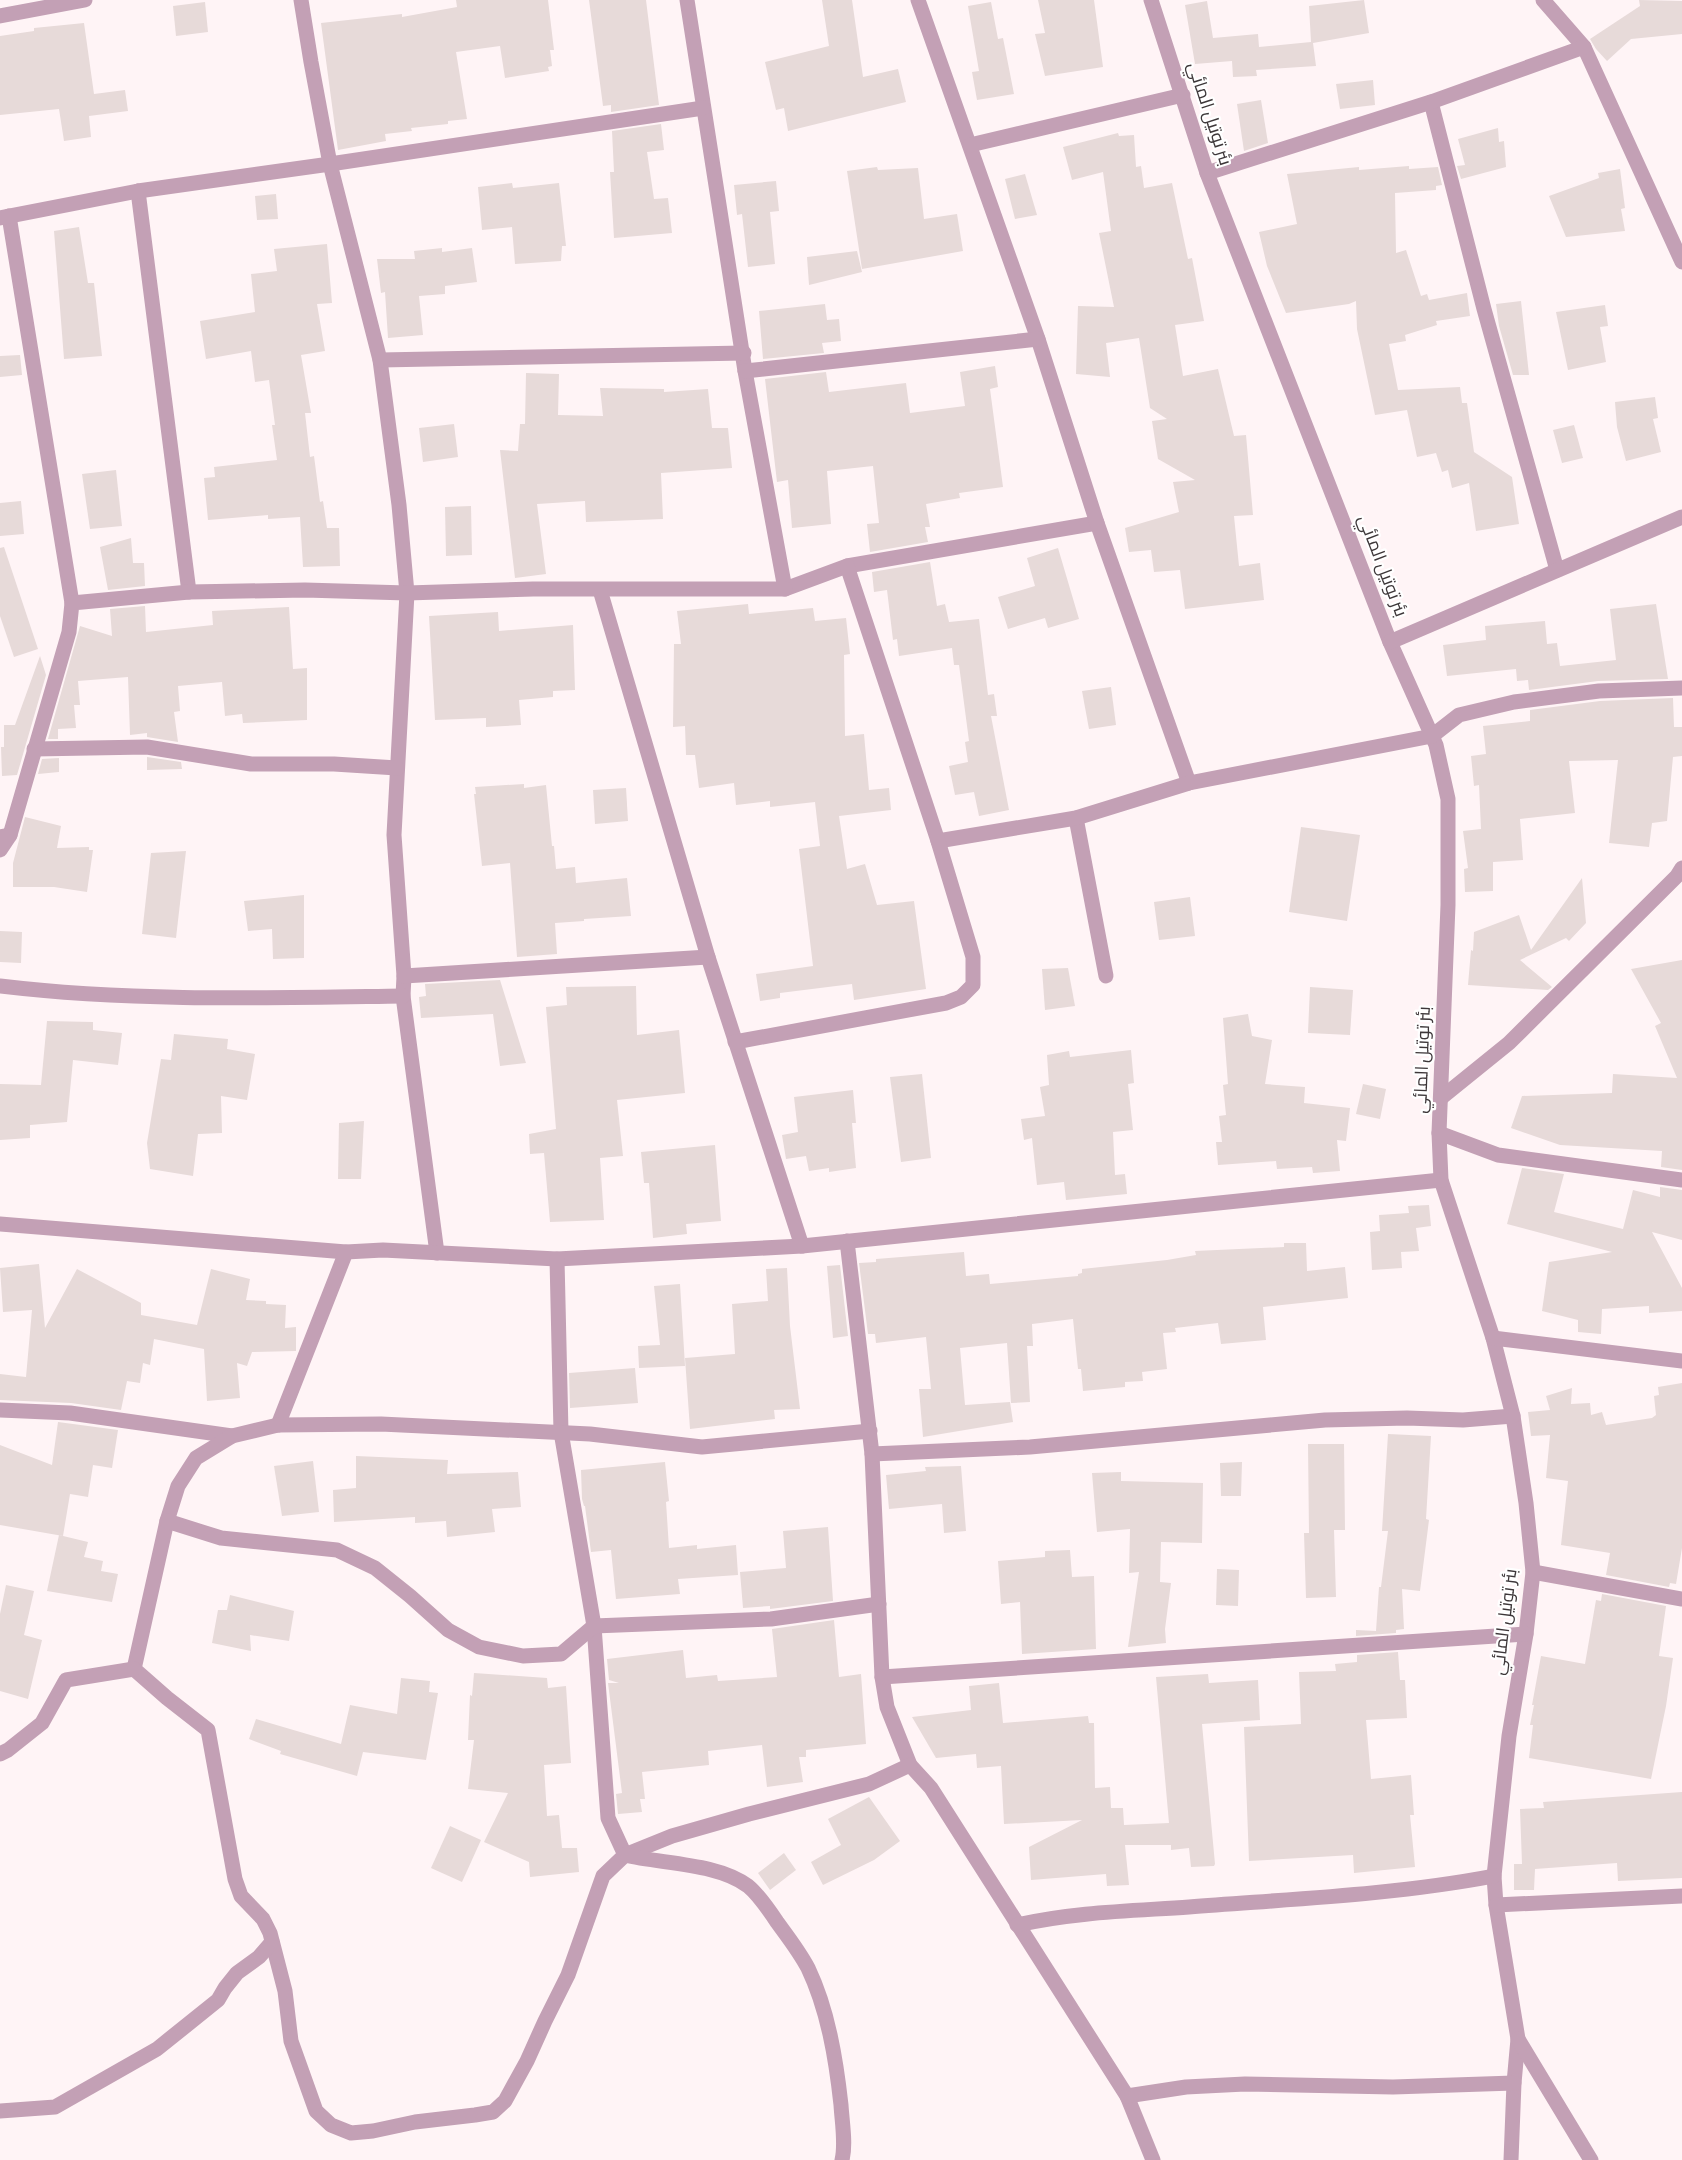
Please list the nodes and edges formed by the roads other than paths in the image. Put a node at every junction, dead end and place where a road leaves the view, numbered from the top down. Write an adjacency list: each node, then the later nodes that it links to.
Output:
1 (86, 0): 7 (street)
2 (302, 0): 13 (street)
3 (687, 0): 11 (street)
4 (918, 0): 12 (street)
5 (1152, 0): 9 (street, بئر توتيل المائي)
6 (1543, 0): 8 (street)
7 (0, 16)
8 (1584, 47): 10 (street); 17 (street)
9 (1183, 95): 12 (street); 14 (street, بئر توتيل المائي)
10 (1431, 102): 14 (street); 25 (street)
11 (704, 108): 13 (street); 19 (street)
12 (970, 146): 18 (street)
13 (330, 164): 15 (street); 20 (street)
14 (1207, 174): 31 (street, بئر توتيل المائي)
15 (138, 190): 16 (street); 28 (street)
16 (4, 217): 30 (street)
17 (1682, 262)
18 (1038, 339): 21 (street); 23 (street)
19 (744, 353): 20 (street); 21 (street)
20 (380, 360): 29 (street)
21 (745, 371): 26 (street)
22 (1682, 517): 25 (street)
23 (1097, 523): 24 (street); 36 (street)
24 (847, 566): 26 (street); 39 (street)
25 (1557, 570): 31 (street)
26 (785, 589): 27 (street)
27 (600, 590): 29 (street); 42 (street)
28 (189, 592): 29 (street); 30 (street)
29 (407, 593): 35 (street)
30 (72, 603): 34 (street)
31 (1390, 642): 33 (street, بئر توتيل المائي)
32 (1682, 688): 33 (street)
33 (1432, 736): 36 (street); 48 (street, بئر توتيل المائي)
34 (34, 749): 35 (street); 38 (street)
35 (396, 768): 43 (street)
36 (1189, 783): 37 (street)
37 (1076, 818): 39 (street); 44 (street)
38 (5, 836): 40 (street)
39 (939, 841): 47 (street)
40 (0, 849)
41 (1682, 868): 48 (street)
42 (708, 957): 43 (street); 47 (street)
43 (404, 976): 46 (street)
44 (1106, 976)
45 (0, 986): 46 (street)
46 (403, 996): 56 (street)
47 (735, 1042): 54 (street)
48 (1441, 1098): 49 (street, بئر توتيل المائي)
49 (1439, 1132): 50 (street, بئر توتيل المائي); 51 (street)
50 (1441, 1179): 53 (street); 58 (street, بئر توتيل المائي)
51 (1682, 1180)
52 (0, 1224): 55 (street)
53 (847, 1241): 54 (street); 63 (street)
54 (802, 1246): 57 (street)
55 (346, 1252): 56 (street); 62 (street)
56 (438, 1253): 57 (street)
57 (557, 1259): 64 (street)
58 (1493, 1338): 59 (street); 61 (street, بئر توتيل المائي)
59 (1682, 1361)
60 (0, 1410): 65 (street)
61 (1513, 1416): 66 (street); 68 (street, بئر توتيل المائي)
62 (278, 1425): 64 (street); 65 (street)
63 (870, 1431): 64 (street); 66 (street)
64 (561, 1432): 71 (street)
65 (232, 1436): 67 (street)
66 (872, 1454): 70 (street)
67 (167, 1521): 71 (street); 73 (street)
68 (1533, 1572): 69 (street); 72 (street, بئر توتيل المائي)
69 (1682, 1599)
70 (879, 1604): 71 (street); 74 (street)
71 (594, 1626): 77 (street)
72 (1526, 1634): 74 (street); 78 (street, بئر توتيل المائي)
73 (134, 1669): 75 (street); 82 (street)
74 (882, 1677): 76 (street)
75 (0, 1754)
76 (910, 1765): 77 (street); 81 (street)
77 (625, 1855): 82 (street); 87 (street)
78 (1494, 1876): 80 (street, بئر توتيل المائي); 81 (street)
79 (1682, 1896): 80 (street)
80 (1496, 1905): 83 (street, بئر توتيل المائي)
81 (1017, 1925): 85 (street)
82 (272, 1942): 86 (street)
83 (1518, 2039): 84 (street, بئر توتيل المائي); 90 (street)
84 (1514, 2083): 85 (street); 89 (street, بئر توتيل المائي)
85 (1127, 2096): 88 (street)
86 (0, 2111)
87 (842, 2160)
88 (1153, 2160)
89 (1511, 2160)
90 (1591, 2160)

